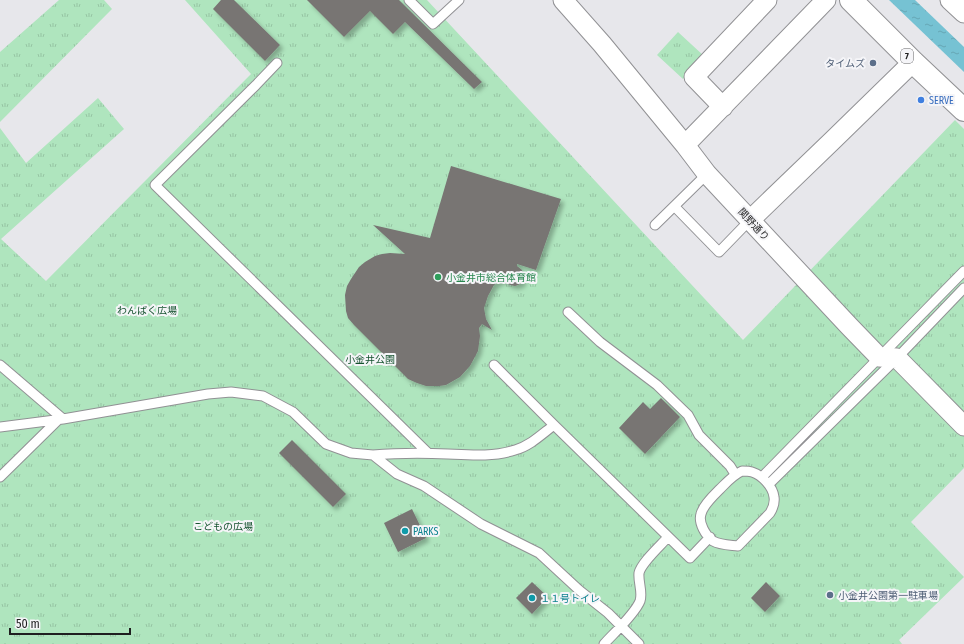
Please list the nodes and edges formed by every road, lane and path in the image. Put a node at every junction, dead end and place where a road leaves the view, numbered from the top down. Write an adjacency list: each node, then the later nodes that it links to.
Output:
1 (409, 0): 2 (lane)
2 (459, 0)
3 (563, 0): 13 (street, 関野通り)
4 (767, 0): 11 (street)
5 (826, 0): 11 (street)
6 (851, 0): 9 (main road, 7)
7 (950, 0): 8 (street)
8 (964, 13)
9 (913, 62): 12 (main road, 7); 16 (street)
10 (277, 63): 28 (lane)
11 (723, 107): 13 (street)
12 (964, 110)
13 (685, 145): 14 (street, 関野通り)
14 (708, 174): 15 (lane); 16 (street, 関野通り)
15 (674, 207): 16 (lane); 17 (lane)
16 (750, 220): 21 (street, 関野通り)
17 (655, 225)
18 (964, 271): 21 (lane)
19 (964, 288): 21 (lane)
20 (568, 312): 30 (lane)
21 (888, 357): 26 (street, 関野通り); 32 (lane); 33 (lane)
22 (0, 365): 24 (lane)
23 (494, 365): 25 (lane)
24 (60, 419): 27 (lane); 29 (lane); 31 (lane)
25 (554, 425): 28 (lane); 34 (lane)
26 (964, 426)
27 (0, 427)
28 (428, 453): 29 (lane)
29 (373, 455): 36 (lane)
30 (735, 474): 32 (lane); 35 (lane)
31 (0, 476)
32 (762, 476): 33 (lane)
33 (769, 484): 35 (lane)
34 (668, 537): 35 (lane); 36 (lane)
35 (710, 537)
36 (621, 626): 37 (lane); 38 (lane)
37 (604, 644)
38 (639, 644)

